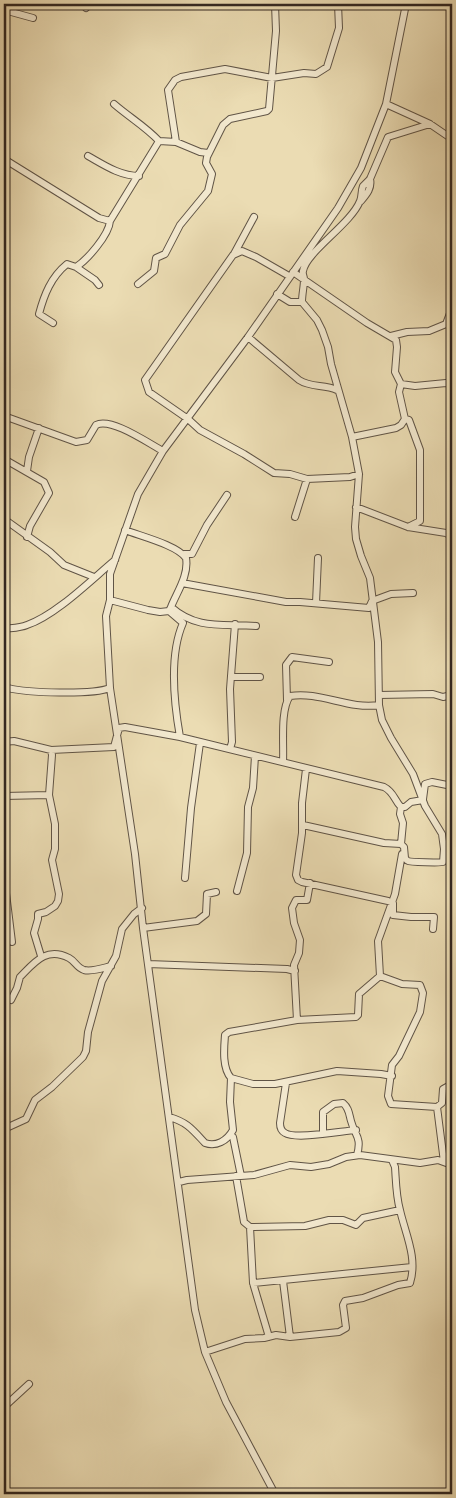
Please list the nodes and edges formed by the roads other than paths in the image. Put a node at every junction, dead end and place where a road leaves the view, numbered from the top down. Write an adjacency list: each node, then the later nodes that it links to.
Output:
1 (275, 4): 6 (street)
2 (338, 4): 6 (street)
3 (406, 4): 8 (street)
4 (4, 10): 5 (street)
5 (33, 18)
6 (272, 78): 12 (street); 13 (street)
7 (114, 104): 11 (street)
8 (386, 104): 9 (street); 19 (street)
9 (430, 124): 10 (street); 19 (street)
10 (452, 139)
11 (159, 142): 12 (street); 16 (street)
12 (176, 142): 13 (street)
13 (208, 153): 24 (street)
14 (88, 156): 16 (street)
15 (4, 159): 18 (street)
16 (133, 179): 18 (street)
17 (254, 217): 20 (street)
18 (110, 221): 21 (street)
19 (310, 252): 22 (street); 23 (street)
20 (233, 255): 22 (street); 37 (street)
21 (76, 267): 25 (street); 29 (street)
22 (291, 274): 23 (street); 26 (street)
23 (304, 280): 27 (street); 31 (street)
24 (138, 284)
25 (99, 285)
26 (277, 294): 27 (street); 32 (street)
27 (302, 302): 35 (street)
28 (452, 308): 30 (street)
29 (53, 323)
30 (449, 323): 31 (street)
31 (391, 336): 33 (street)
32 (248, 337): 35 (street); 37 (street)
33 (401, 384): 34 (street); 38 (street)
34 (452, 385)
35 (337, 390): 40 (street)
36 (4, 416): 39 (street)
37 (188, 419): 41 (street); 45 (street)
38 (405, 419): 40 (street); 51 (street)
39 (39, 428): 41 (street); 43 (street)
40 (352, 437): 44 (street)
41 (162, 451): 52 (street)
42 (4, 459): 43 (street)
43 (27, 471): 50 (street)
44 (359, 474): 45 (street); 47 (street)
45 (307, 479): 48 (street)
46 (227, 495): 57 (street)
47 (356, 507): 51 (street); 65 (street)
48 (295, 518)
49 (5, 522): 53 (street)
50 (30, 526): 53 (street); 54 (street)
51 (408, 527): 55 (street)
52 (125, 530): 56 (street); 59 (street)
53 (21, 531): 54 (street)
54 (28, 537): 61 (street)
55 (452, 537)
56 (184, 554): 57 (street); 60 (street)
57 (192, 554): 60 (street)
58 (318, 558): 66 (street)
59 (116, 559): 61 (street); 64 (street)
60 (187, 562): 62 (street)
61 (94, 577): 70 (street)
62 (182, 583): 66 (street); 67 (street)
63 (413, 593): 65 (street)
64 (110, 600): 67 (street); 75 (street)
65 (372, 601): 66 (street); 76 (street)
66 (316, 603)
67 (170, 609): 68 (street); 81 (street)
68 (235, 624): 69 (street); 72 (street)
69 (256, 626)
70 (4, 629)
71 (330, 662): 78 (street)
72 (231, 677): 73 (street); 84 (street)
73 (260, 677)
74 (8, 688): 75 (street)
75 (110, 688): 80 (street)
76 (379, 695): 77 (street); 79 (street)
77 (452, 695)
78 (287, 700): 79 (street); 87 (street)
79 (379, 705): 92 (street)
80 (117, 732): 81 (street); 85 (street); 105 (street)
81 (180, 737): 83 (street)
82 (4, 742): 85 (street)
83 (200, 743): 84 (street); 99 (street)
84 (230, 749): 86 (street)
85 (51, 750): 90 (street)
86 (255, 756): 87 (street); 102 (street)
87 (283, 762): 88 (street)
88 (306, 769): 93 (street); 94 (street)
89 (452, 786): 92 (street)
90 (49, 795): 91 (street); 109 (street)
91 (4, 796)
92 (423, 800): 93 (street); 95 (street)
93 (401, 807): 95 (street)
94 (303, 825): 95 (street); 100 (street)
95 (402, 846): 104 (street)
96 (4, 852): 97 (street)
97 (4, 862)
98 (4, 868): 101 (street)
99 (186, 878)
100 (310, 884): 104 (street); 112 (street)
101 (4, 886): 108 (street)
102 (237, 891)
103 (216, 892): 106 (street)
104 (393, 903): 107 (street); 113 (street)
105 (142, 908): 106 (street); 111 (street)
106 (143, 928): 110 (street)
107 (433, 929)
108 (12, 942)
109 (41, 956): 111 (street); 114 (street)
110 (148, 964): 112 (street); 121 (street)
111 (111, 966): 122 (street)
112 (294, 971): 115 (street)
113 (380, 976): 115 (street); 116 (street)
114 (11, 1000)
115 (297, 1020): 117 (street)
116 (392, 1076): 118 (street); 120 (street)
117 (231, 1078): 118 (street); 125 (street)
118 (286, 1083): 124 (street)
119 (452, 1084): 120 (street)
120 (437, 1107): 128 (street)
121 (169, 1117): 125 (street); 131 (street)
122 (4, 1129)
123 (356, 1130): 124 (street); 124 (street); 126 (street)
124 (323, 1134)
125 (230, 1135): 130 (street)
126 (357, 1156): 127 (street); 130 (street)
127 (392, 1160): 128 (street); 132 (street)
128 (444, 1162): 129 (street)
129 (452, 1173)
130 (239, 1176): 131 (street); 133 (street)
131 (179, 1182): 139 (street)
132 (400, 1210): 133 (street); 134 (street)
133 (250, 1227): 136 (street)
134 (412, 1267): 135 (street); 138 (street)
135 (282, 1281): 136 (street); 138 (street)
136 (253, 1283): 137 (street)
137 (269, 1337): 138 (street); 139 (street)
138 (290, 1337)
139 (205, 1352): 142 (street)
140 (29, 1384): 141 (street)
141 (4, 1407)
142 (275, 1494)

